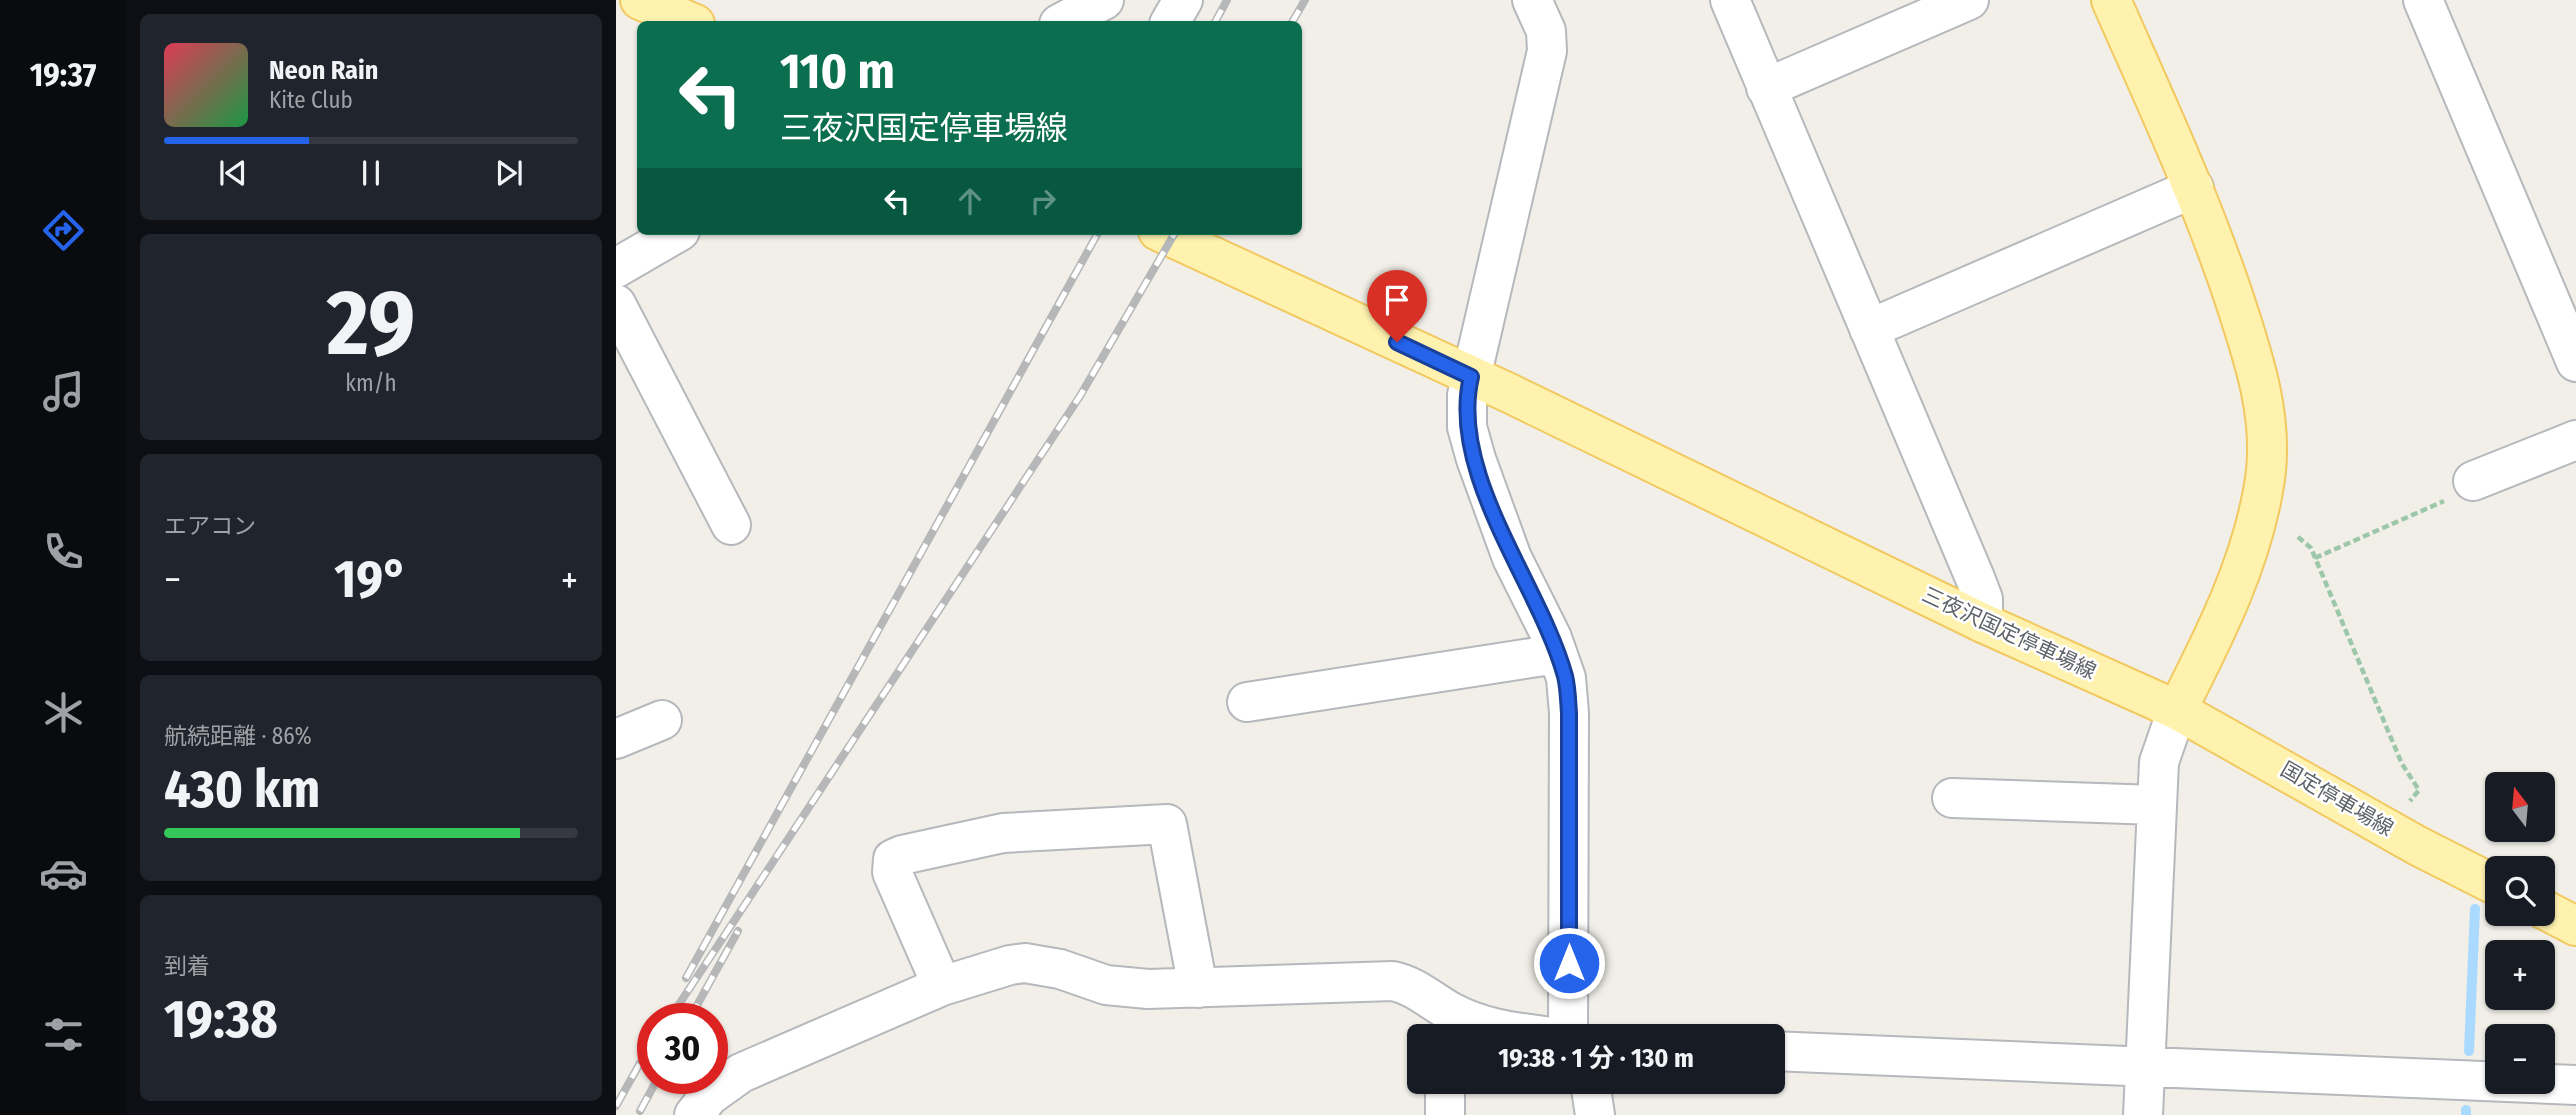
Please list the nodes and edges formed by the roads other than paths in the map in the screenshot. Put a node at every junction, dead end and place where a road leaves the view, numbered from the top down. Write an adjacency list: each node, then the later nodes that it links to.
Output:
1 (640, 0): 9 (main road)
2 (1104, 0): 10 (street)
3 (1183, 0): 11 (street)
4 (1532, 0): 20 (street)
5 (1730, 0): 12 (street)
6 (1969, 0): 12 (street)
7 (2111, 0): 13 (main road)
8 (2423, 0): 19 (street)
9 (688, 21)
10 (1065, 21)
11 (1171, 21)
12 (1766, 88): 18 (street)
13 (2194, 188): 18 (street); 27 (main road)
14 (673, 235): 16 (street)
15 (1167, 235): 20 (main road, 三夜沢国定停車場線)
16 (616, 268)
17 (616, 304): 23 (street)
18 (1868, 329): 24 (street)
19 (2572, 343)
20 (1471, 377): 24 (main road, 三夜沢国定停車場線); 25 (street)
21 (2576, 440): 22 (street)
22 (2473, 481)
23 (731, 525)
24 (1983, 623): 27 (main road, 三夜沢国定停車場線)
25 (1557, 654): 26 (street); 38 (street)
26 (1247, 702)
27 (2177, 710): 31 (street); 32 (main road, 国定停車場線)
28 (662, 720): 29 (street)
29 (616, 739)
30 (1952, 798): 31 (street)
31 (2157, 805): 40 (street)
32 (2485, 880)
33 (2555, 915): 34 (main road)
34 (2576, 926)
35 (942, 986): 36 (street); 36 (street); 44 (street)
36 (1198, 988): 37 (street)
37 (1447, 1023)
38 (1568, 1024)
39 (1785, 1052): 40 (street)
40 (2145, 1068): 41 (street); 47 (street)
41 (2576, 1085)
42 (1445, 1094): 45 (street)
43 (1592, 1094): 46 (street)
44 (694, 1115)
45 (1445, 1115)
46 (1595, 1115)
47 (2143, 1115)

